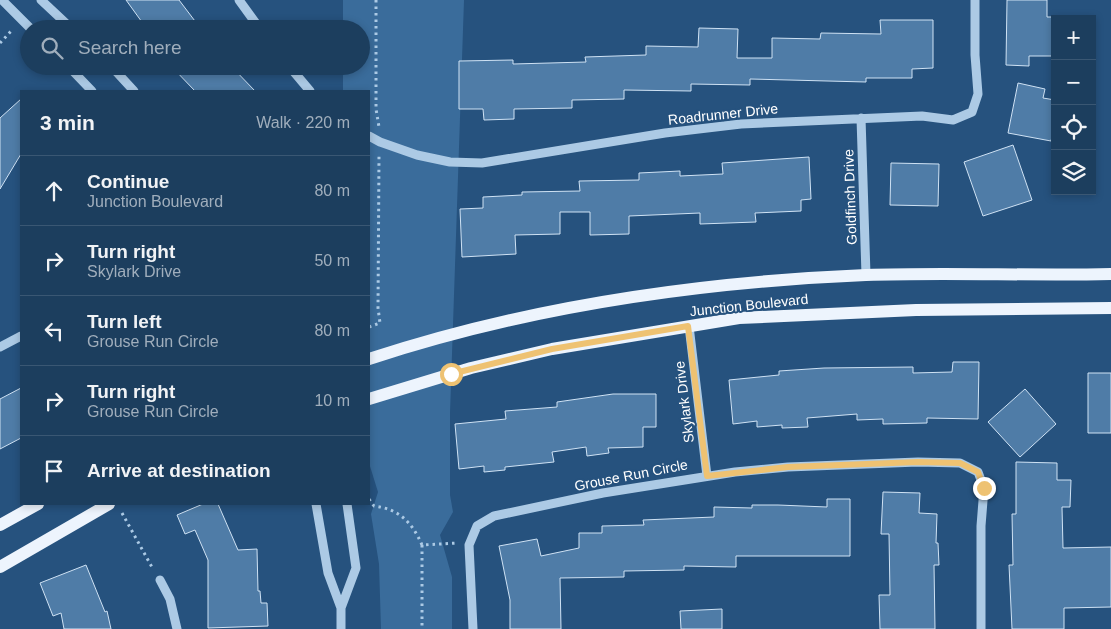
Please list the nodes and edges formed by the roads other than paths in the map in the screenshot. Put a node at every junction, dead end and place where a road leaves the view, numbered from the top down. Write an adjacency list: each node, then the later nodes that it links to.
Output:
1 (2, 0): 5 (street)
2 (42, 0): 6 (street)
3 (239, 0): 7 (street)
4 (975, 0): 14 (street, Roadrunner Drive)
5 (22, 20)
6 (63, 20)
7 (253, 20)
8 (77, 75): 11 (street)
9 (119, 75): 12 (street)
10 (297, 75): 13 (street)
11 (91, 90)
12 (133, 90)
13 (309, 90)
14 (861, 118): 15 (street, Roadrunner Drive); 17 (street, Goldfinch Drive)
15 (370, 137)
16 (1111, 274): 17 (main road, Junction Boulevard)
17 (866, 275): 22 (main road, Junction Boulevard)
18 (1111, 308): 19 (main road, Junction Boulevard)
19 (688, 326): 23 (main road, Junction Boulevard); 24 (street, Skylark Drive)
20 (20, 337): 21 (street)
21 (0, 347)
22 (370, 359)
23 (370, 399)
24 (707, 476): 35 (street, Grouse Run Circle); 36 (street, Grouse Run Circle)
25 (36, 505): 29 (main road)
26 (107, 505): 30 (main road)
27 (316, 505): 32 (street)
28 (347, 505): 32 (street)
29 (0, 525)
30 (0, 567)
31 (160, 580): 33 (street)
32 (341, 608): 34 (street)
33 (177, 629)
34 (341, 629)
35 (473, 629)
36 (981, 629)

